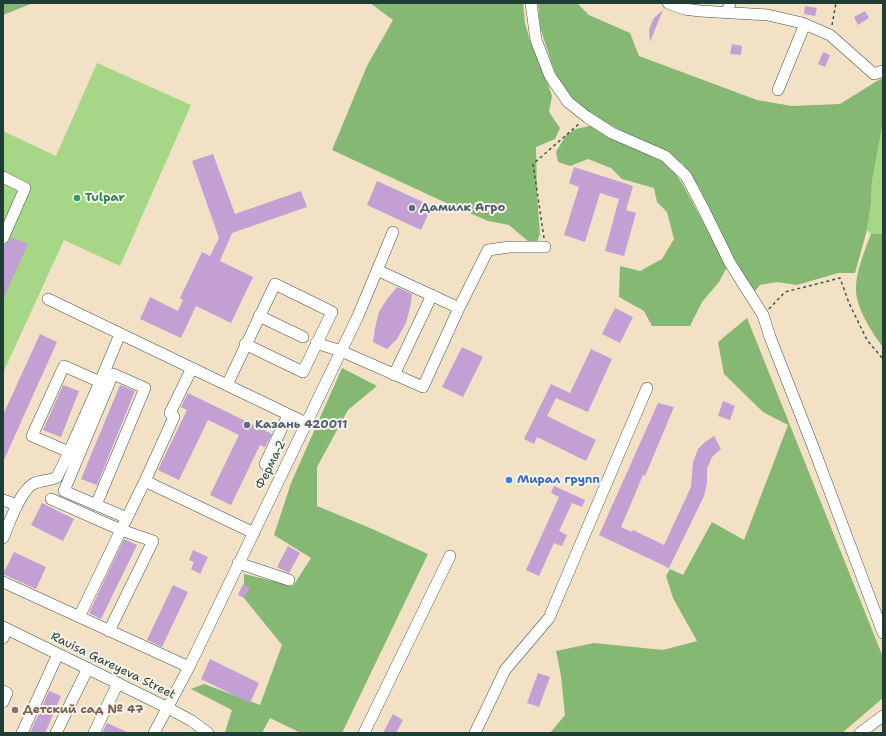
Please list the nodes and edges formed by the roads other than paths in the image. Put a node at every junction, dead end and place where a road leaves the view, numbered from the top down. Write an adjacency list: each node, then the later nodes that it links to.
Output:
1 (531, 3): 46 (street)
2 (668, 3): 3 (street)
3 (728, 8): 4 (street)
4 (805, 24): 5 (street); 6 (street)
5 (883, 71)
6 (778, 90)
7 (3, 177): 9 (street)
8 (393, 232): 11 (street, Ферма-2)
9 (3, 238)
10 (545, 247): 14 (street)
11 (377, 270): 12 (street); 20 (street, Ферма-2)
12 (432, 295): 14 (street); 22 (street)
13 (48, 299): 16 (street)
14 (459, 308): 22 (street)
15 (259, 316): 17 (street); 18 (street); 19 (street)
16 (120, 334): 21 (street); 23 (street)
17 (302, 337)
18 (316, 343): 19 (street); 20 (street)
19 (245, 344): 24 (street)
20 (341, 351): 22 (street); 27 (street, Ферма-2)
21 (192, 368): 24 (street); 30 (street)
22 (394, 375)
23 (100, 382): 28 (street); 28 (street)
24 (227, 385): 26 (street)
25 (647, 388): 61 (street)
26 (288, 414): 27 (street); 29 (street)
27 (306, 423): 37 (street, Ферма-2)
28 (68, 452): 34 (street)
29 (264, 464)
30 (144, 481): 35 (street); 37 (street)
31 (3, 500): 34 (street)
32 (51, 500): 36 (street)
33 (96, 504): 33 (street); 35 (street)
34 (17, 505): 38 (street)
35 (127, 518): 36 (street)
36 (121, 530): 43 (street); 45 (street)
37 (254, 533): 40 (street, Ферма-2)
38 (3, 538)
39 (450, 556): 60 (street)
40 (238, 563): 41 (street); 48 (street, Ферма-2)
41 (289, 580)
42 (3, 582): 43 (street)
43 (79, 617): 45 (street)
44 (4, 631): 47 (street, Rauisa Gareyeva Street)
45 (109, 631): 48 (street)
46 (883, 633)
47 (58, 654): 49 (street, Rauisa Gareyeva Street); 55 (street)
48 (189, 667): 53 (street, Ферма-2)
49 (88, 668): 50 (street, Rauisa Gareyeva Street); 56 (street)
50 (118, 683): 53 (street, Rauisa Gareyeva Street); 57 (street)
51 (3, 691): 52 (street)
52 (3, 702)
53 (168, 708): 58 (street, Ферма-2); 59 (street, Rauisa Gareyeva Street)
54 (883, 716): 62 (street)
55 (22, 733)
56 (56, 733)
57 (94, 733)
58 (154, 733)
59 (208, 733)
60 (364, 733)
61 (475, 733)
62 (860, 733)

